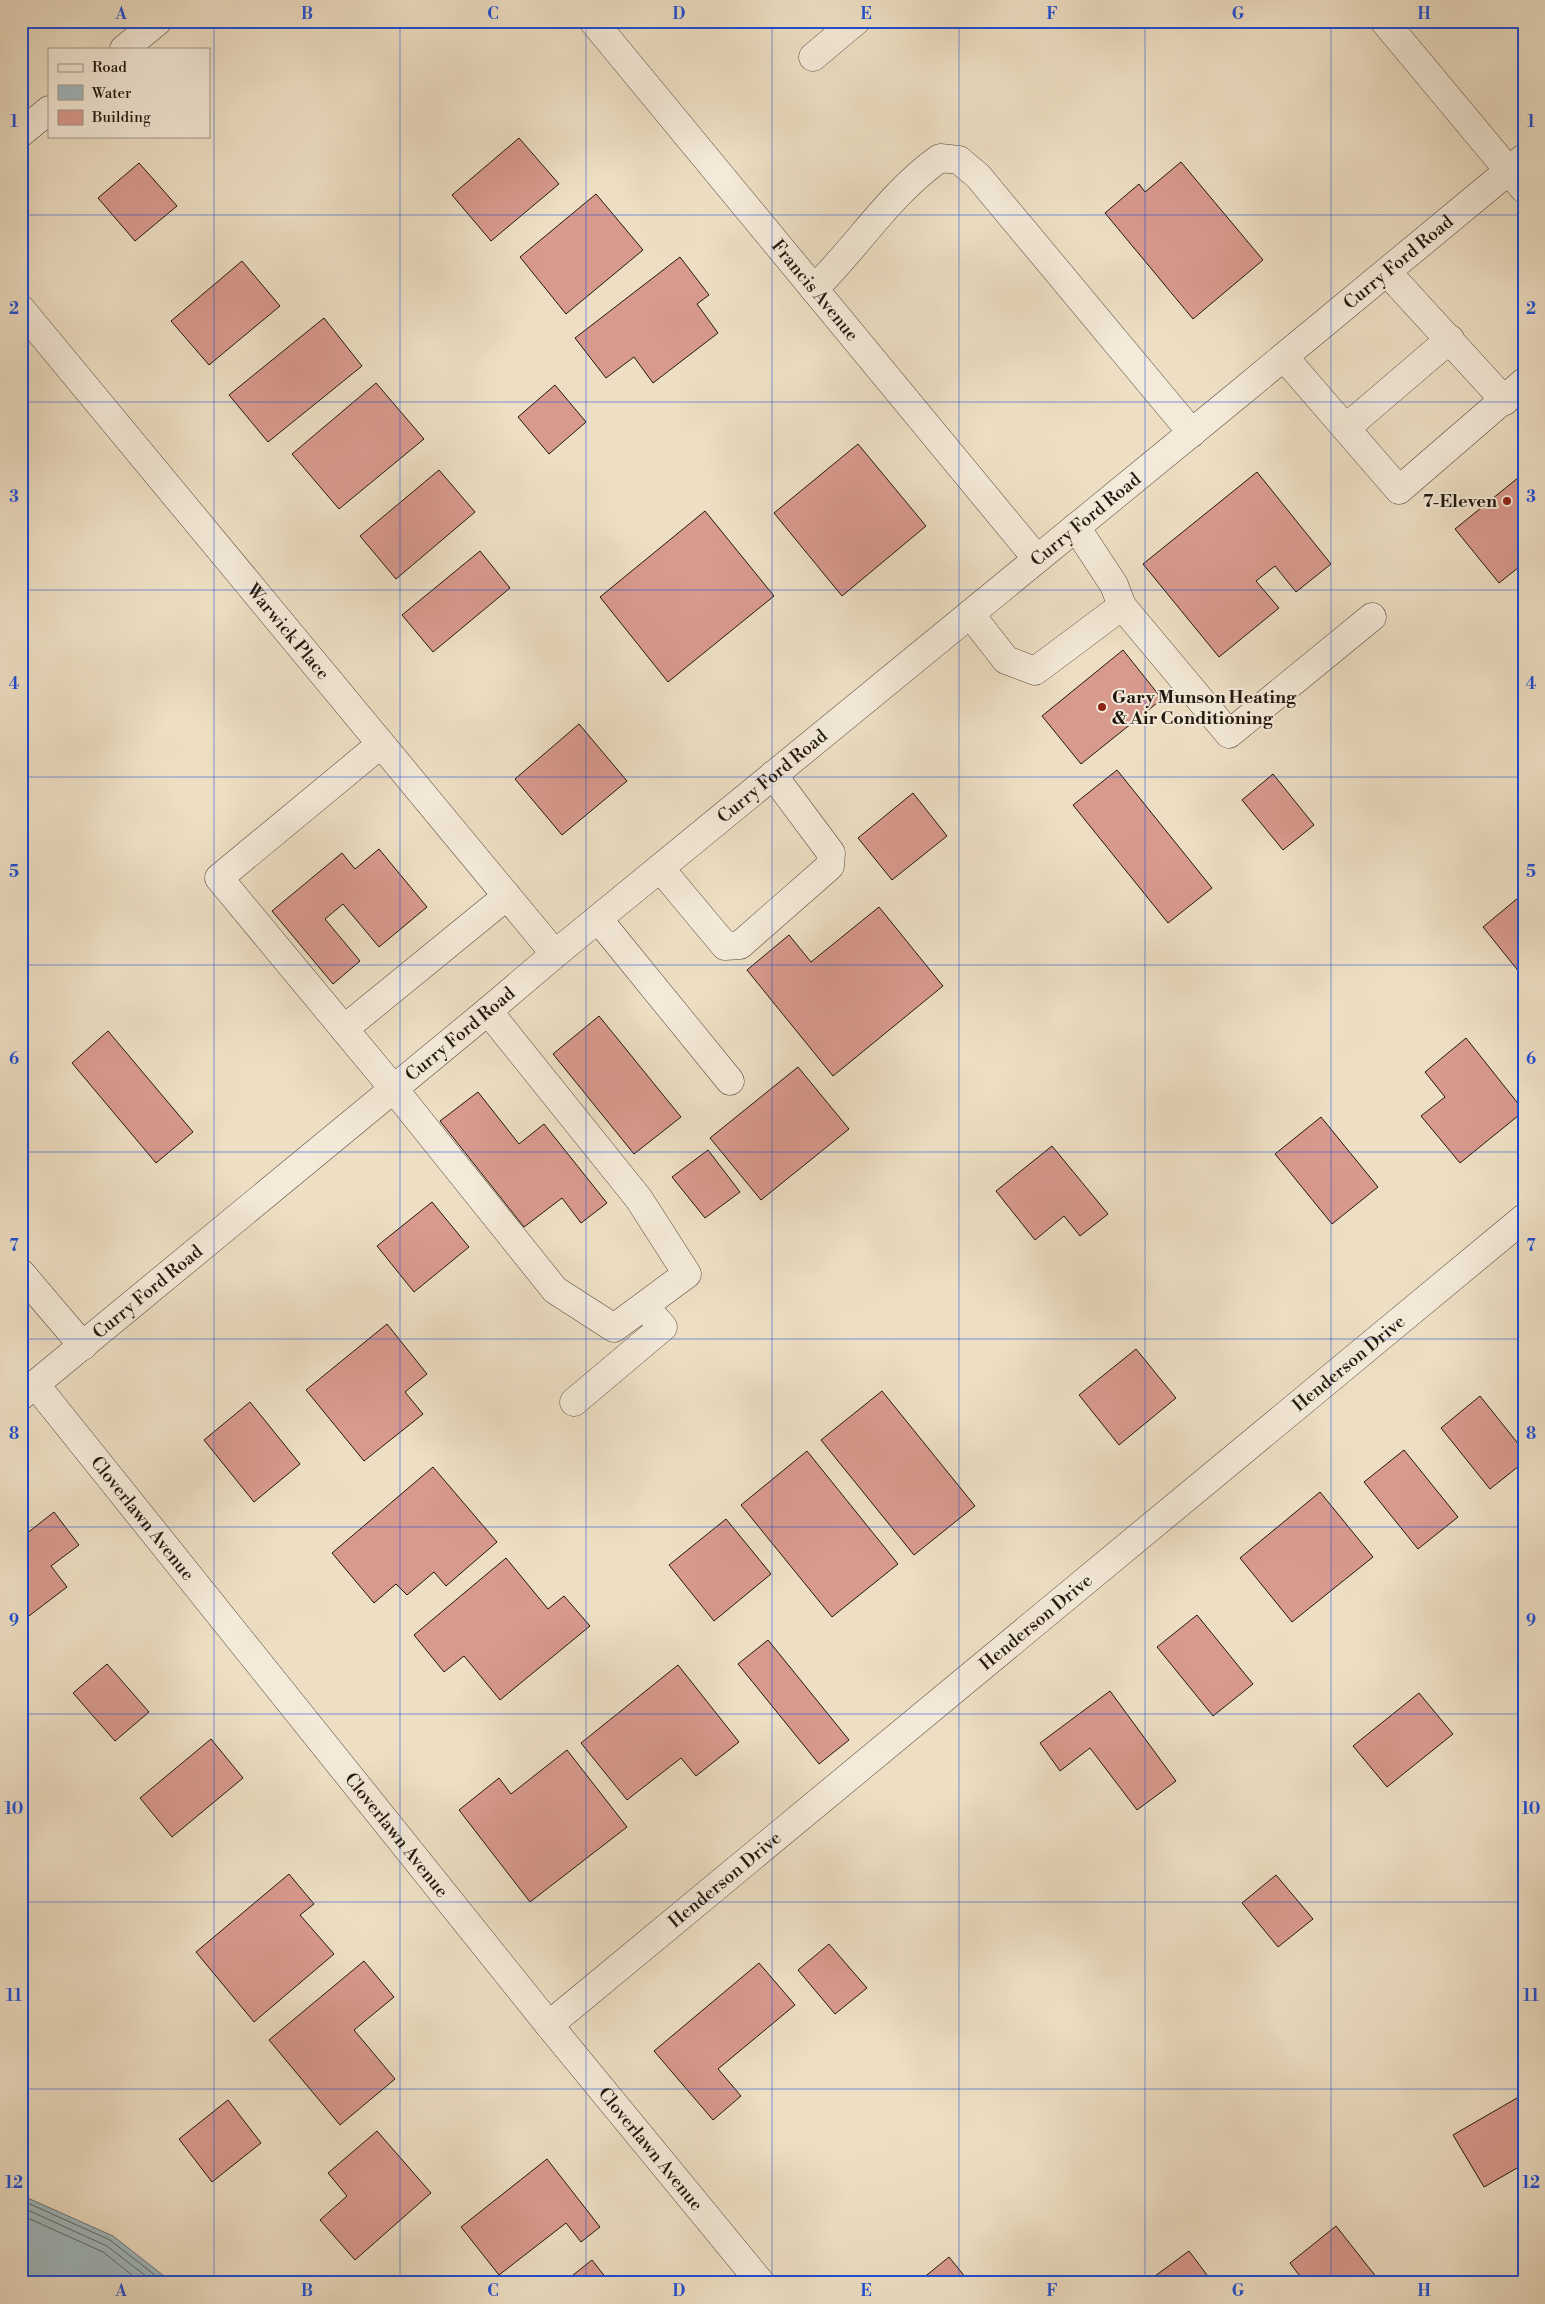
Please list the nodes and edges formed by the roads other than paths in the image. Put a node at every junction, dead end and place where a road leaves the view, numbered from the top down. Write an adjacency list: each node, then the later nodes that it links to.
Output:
1 (158, 21): 5 (street)
2 (593, 21): 11 (street, Francis Avenue)
3 (856, 21): 6 (street)
4 (1384, 21): 9 (street)
5 (125, 48)
6 (814, 57)
7 (48, 111): 8 (street)
8 (21, 133)
9 (1519, 173): 10 (street, Curry Ford Road)
10 (1387, 272): 13 (street); 14 (street, Curry Ford Road)
11 (814, 289): 17 (street); 19 (street, Francis Avenue)
12 (21, 310): 23 (street, Warwick Place)
13 (1450, 338): 15 (street); 16 (street)
14 (1284, 357): 16 (street); 17 (street, Curry Ford Road)
15 (1514, 392): 16 (street)
16 (1346, 428)
17 (1192, 433): 18 (street, Curry Ford Road)
18 (1076, 527): 19 (street, Curry Ford Road); 20 (street)
19 (1036, 559): 21 (street, Curry Ford Road)
20 (1122, 606): 21 (street); 22 (street)
21 (970, 614): 24 (street, Curry Ford Road)
22 (1372, 617)
23 (381, 744): 26 (street, Warwick Place); 30 (street)
24 (773, 775): 25 (street, Curry Ford Road); 25 (street)
25 (660, 868): 27 (street, Curry Ford Road)
26 (506, 896): 28 (street, Warwick Place); 30 (street)
27 (599, 920): 28 (street, Curry Ford Road); 31 (street)
28 (555, 954): 29 (street, Curry Ford Road)
29 (488, 1011): 32 (street, Curry Ford Road); 35 (street)
30 (344, 1029): 32 (street)
31 (730, 1081)
32 (393, 1088): 35 (street); 36 (street, Curry Ford Road)
33 (1524, 1218): 39 (street, Henderson Drive)
34 (21, 1273): 36 (street)
35 (644, 1306): 38 (street)
36 (83, 1346): 37 (street, Curry Ford Road)
37 (28, 1390): 39 (street, Cloverlawn Avenue)
38 (574, 1402)
39 (549, 2024): 40 (street, Cloverlawn Avenue)
40 (761, 2283)

